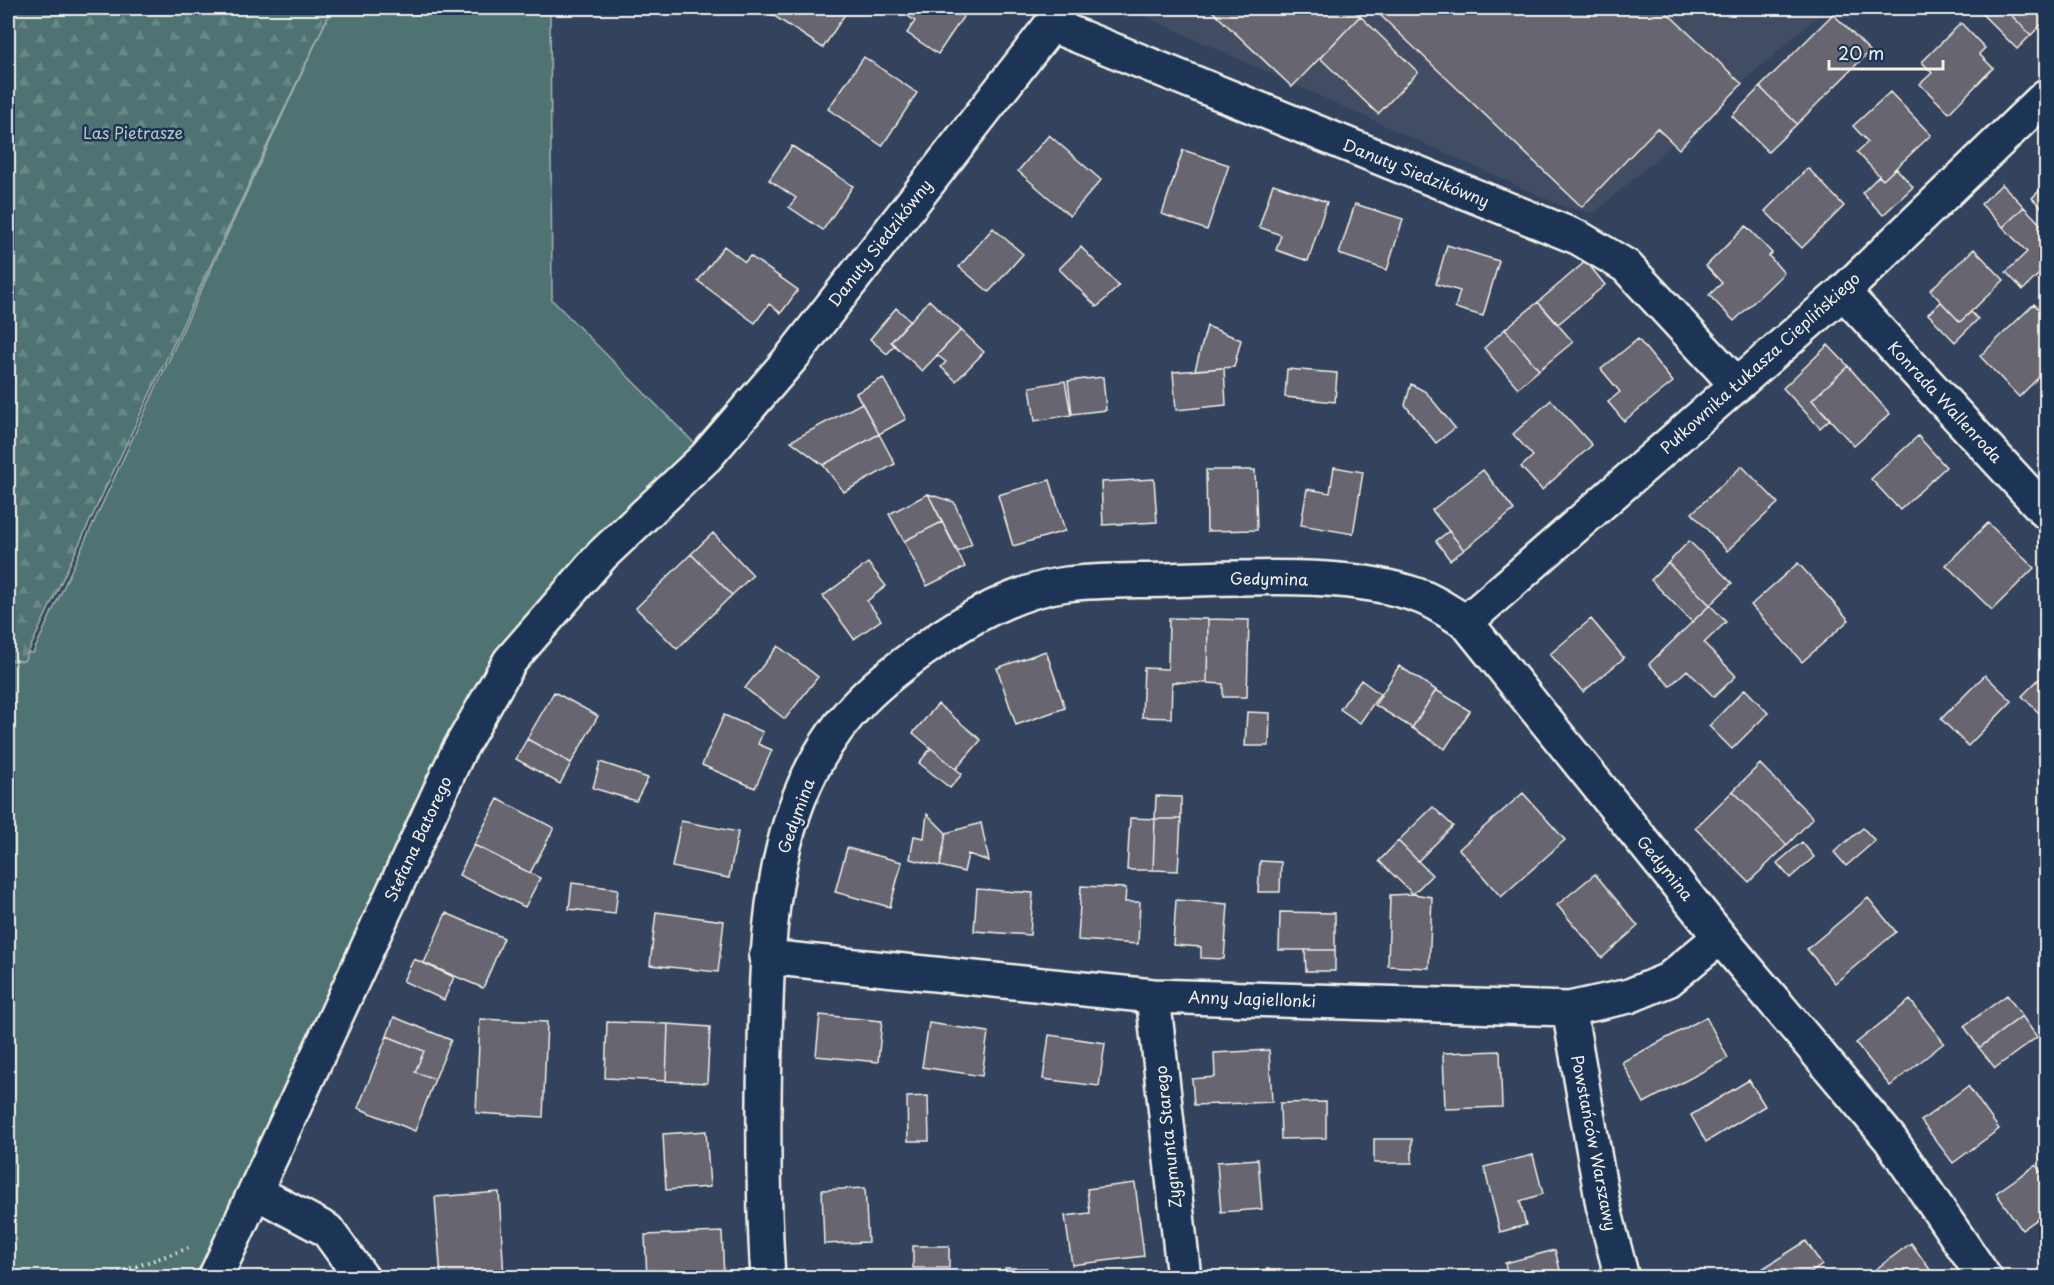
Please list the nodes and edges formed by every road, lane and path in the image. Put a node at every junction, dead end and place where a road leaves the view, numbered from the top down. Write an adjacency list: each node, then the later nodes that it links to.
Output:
1 (1055, 16): 4 (street, Danuty Siedzikówny); 5 (street, Danuty Siedzikówny)
2 (2046, 96): 3 (street, Pułkownika Łukasza Cieplińskiego)
3 (1843, 292): 4 (street, Pułkownika Łukasza Cieplińskiego); 6 (street, Konrada Wallenroda)
4 (1737, 385): 7 (street, Pułkownika Łukasza Cieplińskiego)
5 (706, 457): 12 (street, Stefana Batorego)
6 (2046, 512)
7 (1466, 622): 8 (street, Gedymina); 9 (street, Gedymina)
8 (1720, 937): 11 (street, Anny Jagiellonki); 20 (street, Gedymina)
9 (766, 957): 10 (street, Anny Jagiellonki); 17 (street, Gedymina)
10 (1153, 996): 11 (street, Anny Jagiellonki); 18 (street, Zygmunta Starego)
11 (1569, 1008): 19 (street, Powstańców Warszawy)
12 (256, 1192): 13 (street, Stefana Batorego); 16 (street)
13 (237, 1232): 14 (path); 15 (street, Stefana Batorego)
14 (102, 1278)
15 (215, 1278)
16 (362, 1278)
17 (768, 1278)
18 (1184, 1278)
19 (1622, 1278)
20 (1985, 1278)

